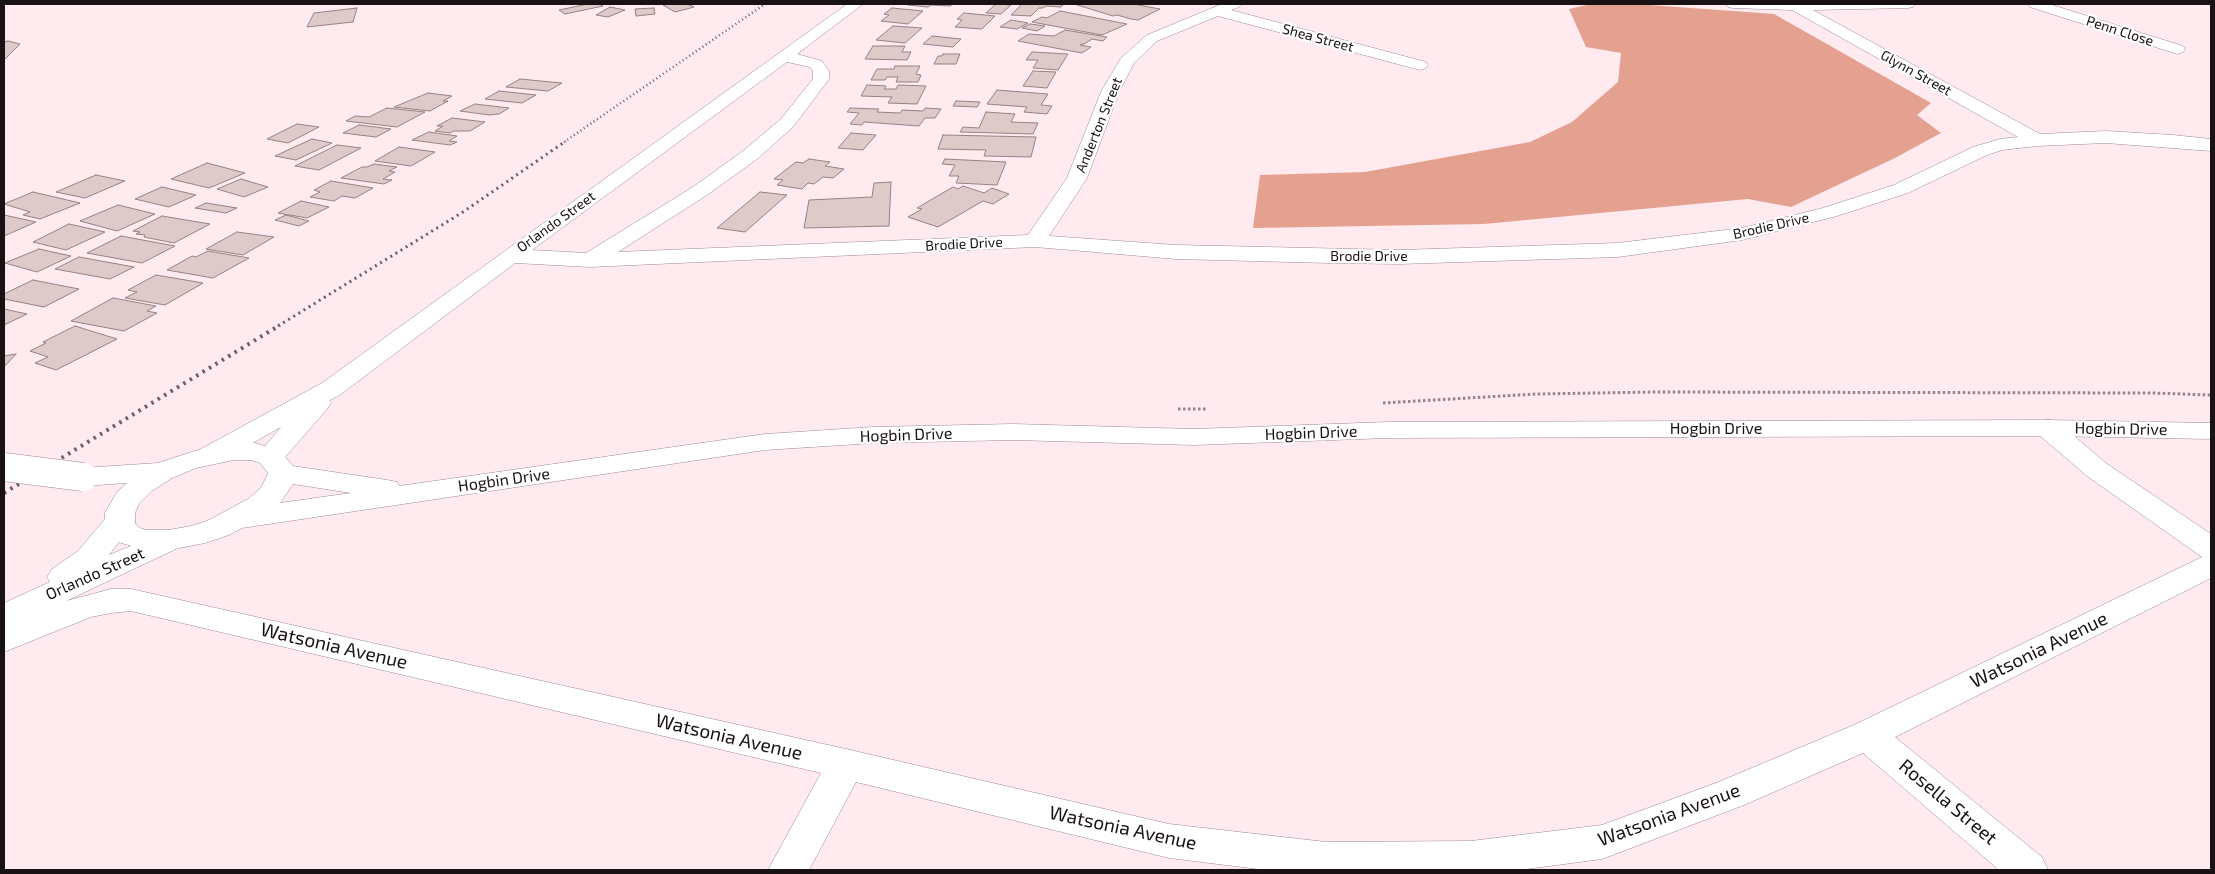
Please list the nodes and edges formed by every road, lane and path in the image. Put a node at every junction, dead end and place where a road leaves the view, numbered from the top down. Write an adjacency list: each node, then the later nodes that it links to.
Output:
1 (856, 4): 9 (street, Orlando Street)
2 (1234, 4): 7 (street, Anderton Street)
3 (1733, 4): 6 (street)
4 (1908, 4): 6 (street)
5 (2035, 4): 8 (street, Penn Close)
6 (1795, 6): 11 (street, Glynn Street)
7 (1216, 11): 10 (street, Shea Street); 13 (street, Anderton Street)
8 (2177, 49)
9 (784, 56): 14 (street, Orlando Street); 15 (street)
10 (1420, 65)
11 (2037, 140): 12 (street, Brodie Drive); 13 (street, Brodie Drive)
12 (2211, 145)
13 (1035, 241): 15 (street, Brodie Drive)
14 (510, 256): 15 (street, Brodie Drive); 16 (street, Orlando Street)
15 (589, 260)
16 (331, 389): 19 (street, Orlando Street); 20 (street, Orlando Street)
17 (2048, 428): 18 (street, Hogbin Drive); 24 (street, Hogbin Drive); 28 (street)
18 (2211, 431)
19 (211, 455): 20 (street, Hogbin Drive); 22 (street)
20 (276, 465): 24 (street, Hogbin Drive); 26 (street, Orlando Street)
21 (4, 467): 23 (street, bridge)
22 (162, 472): 23 (street); 25 (street, Orlando Street)
23 (83, 477): 25 (street)
24 (415, 493): 26 (street, Hogbin Drive)
25 (120, 517): 27 (street); 30 (street, Orlando Street)
26 (241, 518): 27 (street)
27 (169, 540): 30 (street, Orlando Street)
28 (2211, 549)
29 (2211, 565): 32 (street, Watsonia Avenue)
30 (12, 612)
31 (4, 640): 33 (street, Watsonia Avenue)
32 (1867, 735): 33 (street, Watsonia Avenue); 35 (street, Rosella Street)
33 (846, 764): 34 (street)
34 (788, 870)
35 (2028, 870)

